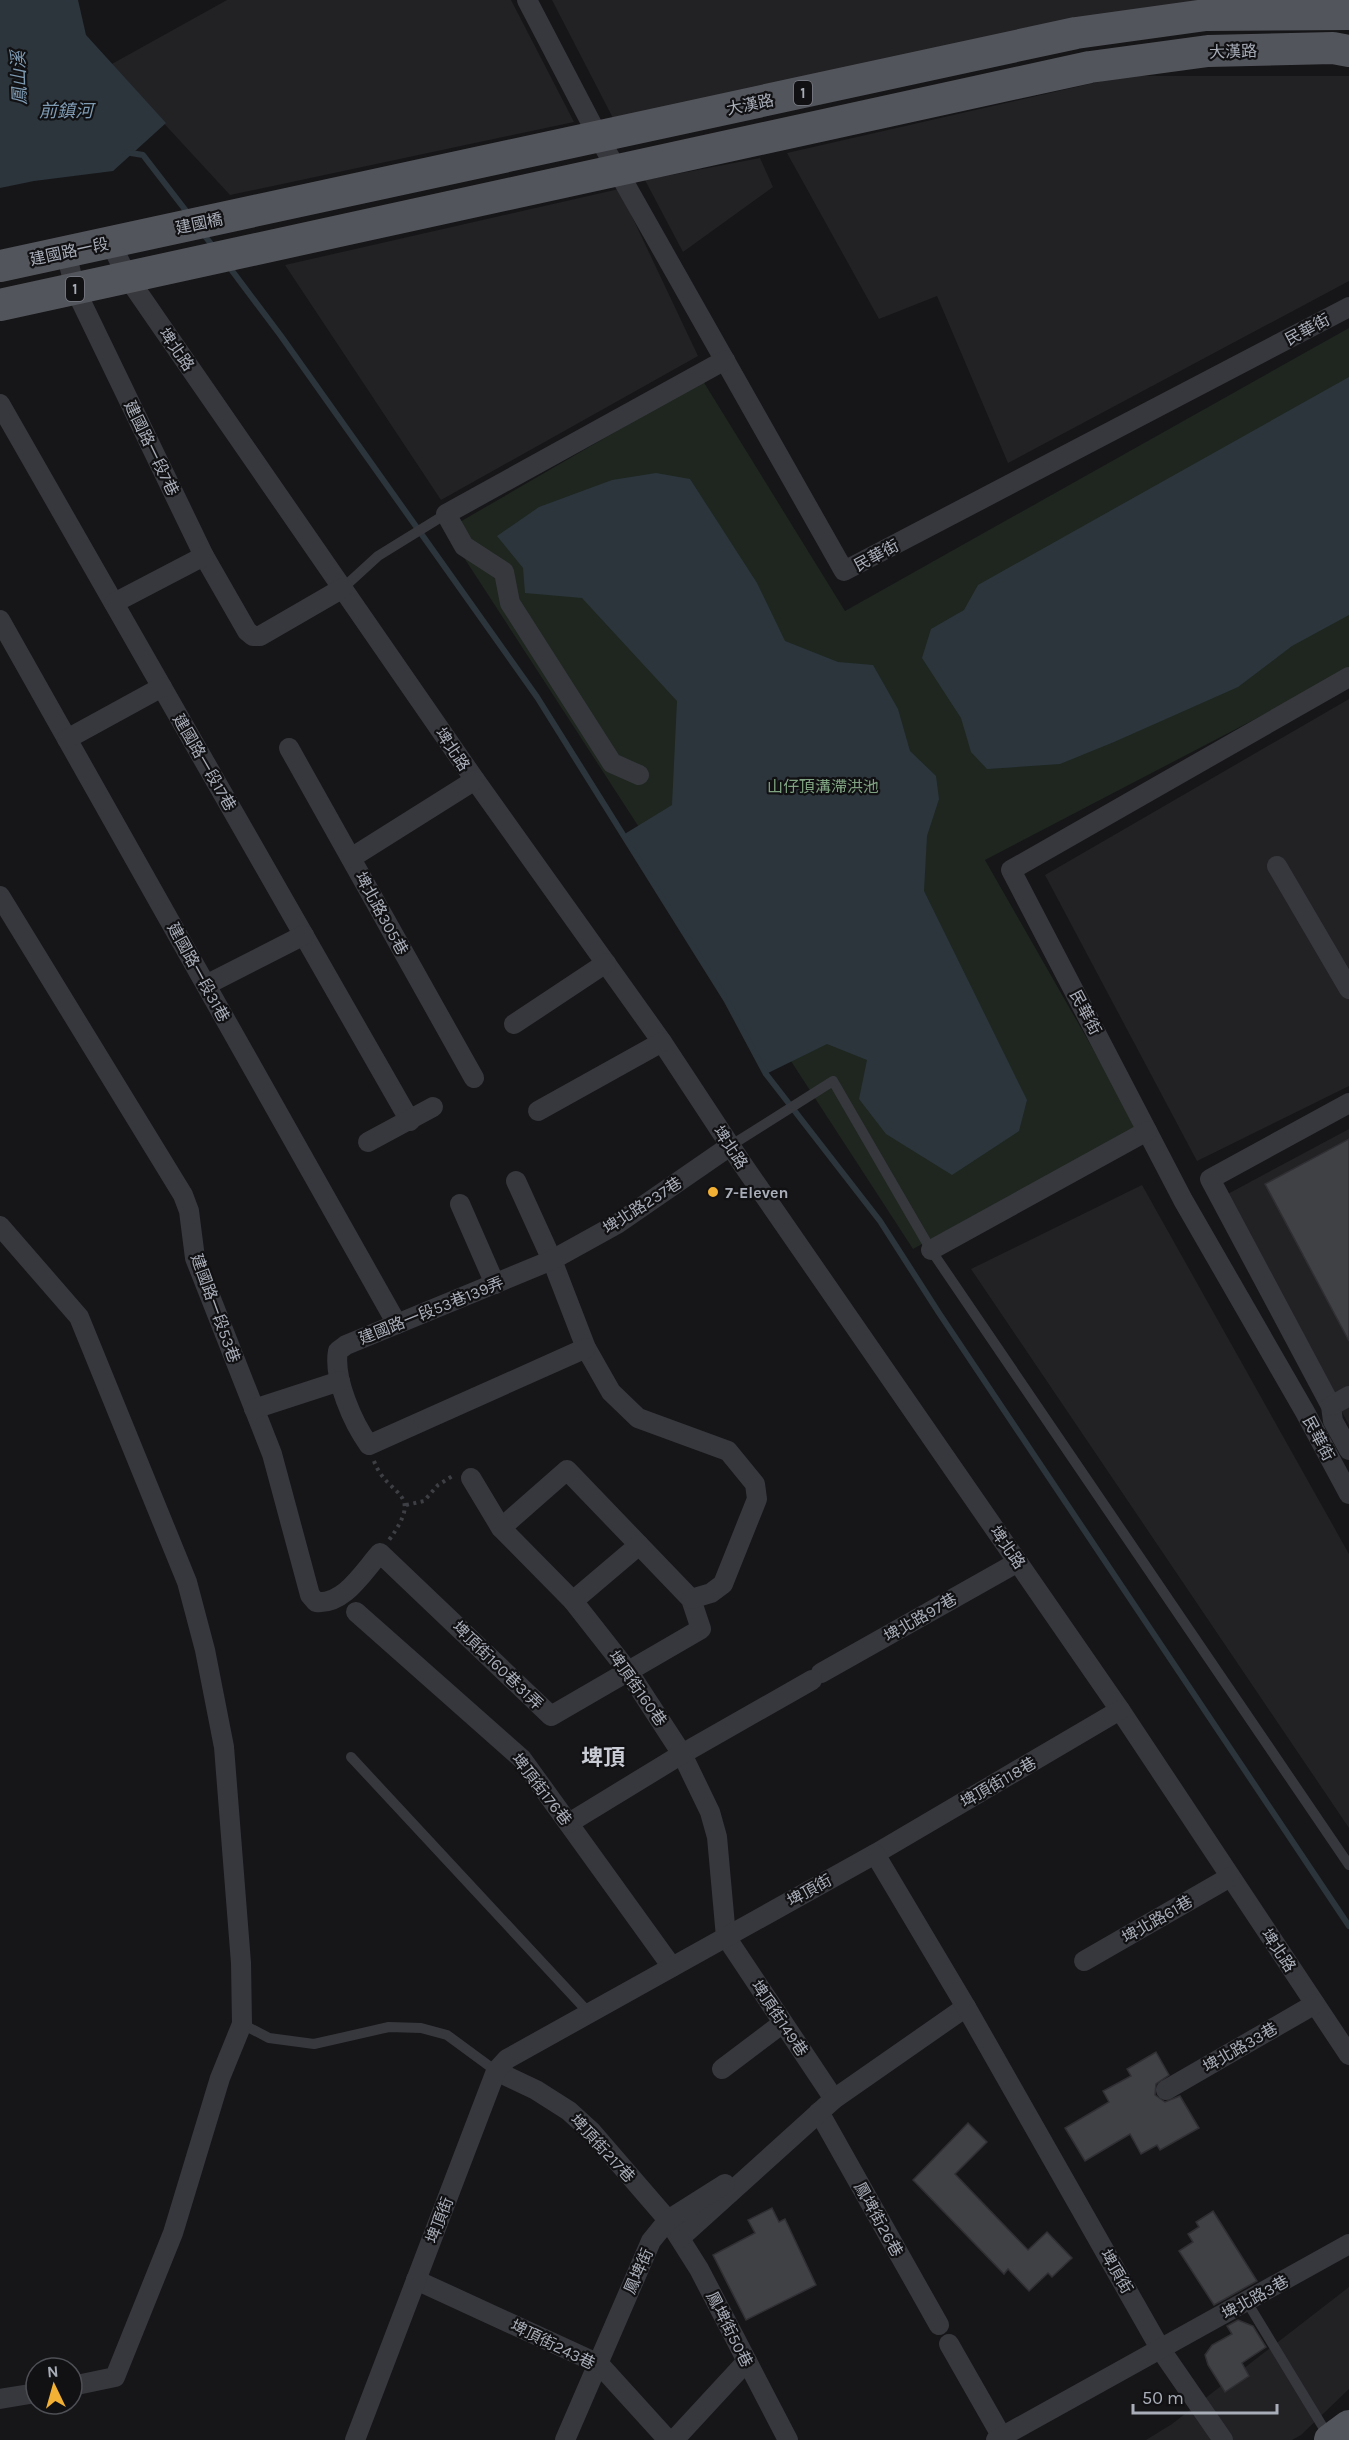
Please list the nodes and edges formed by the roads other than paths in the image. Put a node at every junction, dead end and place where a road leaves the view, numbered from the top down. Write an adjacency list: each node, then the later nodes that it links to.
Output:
1 (527, 0): 4 (street, 民華街)
2 (1349, 14): 4 (main road, 大漢路 / 1)
3 (1349, 51): 5 (main road, 大漢路 / 1)
4 (598, 138): 5 (street, 民華街); 6 (main road, 大漢路 / 1)
5 (617, 170): 10 (main road, 大漢路 / 1); 14 (street, 民華街)
6 (262, 210): 7 (main road, 建國橋 / 1)
7 (124, 239): 8 (main road, 建國路一段 / 1); 10 (street, 埤北路)
8 (66, 252): 9 (main road, 建國路一段 / 1); 11 (street, 建國路一段7巷)
9 (0, 266)
10 (139, 276): 11 (main road, 1); 18 (street, 埤北路)
11 (75, 289): 12 (main road, 1); 17 (street, 建國路一段7巷)
12 (0, 305)
13 (1349, 307): 14 (street, 民華街)
14 (724, 360): 16 (street)
15 (0, 404): 19 (street, 建國路一段17巷)
16 (446, 514): 18 (lane); 25 (street)
17 (204, 556): 18 (street, 建國路一段7巷); 19 (street)
18 (343, 588): 26 (street, 埤北路)
19 (114, 603): 22 (street, 建國路一段17巷)
20 (0, 620): 23 (street, 建國路一段31巷)
21 (1349, 677): 41 (street, 民華街)
22 (162, 687): 23 (street); 30 (street, 建國路一段17巷)
23 (67, 739): 32 (street, 建國路一段31巷)
24 (290, 748): 27 (street, 埤北路305巷)
25 (639, 775)
26 (475, 780): 27 (street); 31 (street, 埤北路)
27 (351, 858): 36 (street, 埤北路305巷)
28 (1277, 866): 33 (street)
29 (0, 896): 55 (street, 建國路一段53巷)
30 (304, 935): 32 (street); 40 (street, 建國路一段17巷)
31 (606, 963): 34 (street); 35 (street, 埤北路)
32 (206, 985): 50 (street, 建國路一段31巷)
33 (1349, 989)
34 (514, 1024)
35 (662, 1042): 39 (street); 43 (street, 埤北路)
36 (474, 1078)
37 (1349, 1103): 54 (street)
38 (433, 1107): 40 (street)
39 (538, 1111)
40 (410, 1120): 42 (street)
41 (1147, 1131): 47 (street); 58 (street, 民華街)
42 (368, 1142)
43 (730, 1146): 47 (lane); 48 (street, 埤北路237巷); 62 (street, 埤北路)
44 (516, 1181): 48 (street)
45 (460, 1204): 49 (street)
46 (0, 1226): 81 (street)
47 (931, 1250): 72 (lane)
48 (552, 1260): 49 (street, 建國路一段53巷139弄); 51 (street)
49 (495, 1284): 50 (street, 建國路一段53巷139弄)
50 (398, 1324): 52 (street, 建國路一段53巷139弄)
51 (586, 1348): 52 (street, 建國路一段53巷139弄); 63 (street)
52 (340, 1381): 55 (street)
53 (1349, 1396): 54 (street)
54 (1331, 1406): 56 (street)
55 (254, 1409): 61 (street, 建國路一段53巷)
56 (1349, 1450)
57 (471, 1478): 59 (street, 埤頂街160巷)
58 (1349, 1494)
59 (501, 1528): 60 (street); 64 (street, 埤頂街160巷)
60 (639, 1545): 63 (street); 64 (street)
61 (380, 1553): 66 (street, 埤頂街160巷31弄)
62 (1018, 1562): 67 (street, 埤北路); 68 (street, 埤北路97巷)
63 (691, 1599): 66 (street)
64 (573, 1601): 66 (street, 埤頂街160巷)
65 (356, 1612): 70 (street, 埤頂街176巷)
66 (628, 1671): 68 (street, 埤頂街160巷)
67 (1120, 1710): 71 (street, 埤頂街118巷); 73 (street, 埤北路)
68 (682, 1754): 70 (street, 埤北路97巷); 74 (street, 埤頂街160巷)
69 (351, 1757): 79 (lane)
70 (569, 1823): 76 (street, 埤頂街176巷)
71 (875, 1854): 74 (street, 埤頂街); 78 (street, 埤頂街)
72 (1349, 1865)
73 (1230, 1877): 75 (street, 埤北路61巷); 77 (street, 埤北路)
74 (726, 1937): 76 (street, 埤頂街); 80 (street, 埤頂街149巷)
75 (1084, 1961)
76 (672, 1966): 79 (street, 埤頂街)
77 (1315, 2004): 82 (street, 埤北路); 85 (street, 埤北路33巷)
78 (966, 2007): 86 (street, 鳳埤街); 96 (street, 埤頂街)
79 (589, 2013): 84 (street, 埤頂街)
80 (783, 2023): 83 (street); 86 (street, 埤頂街149巷)
81 (242, 2024): 84 (lane); 99 (street)
82 (1349, 2055)
83 (722, 2069)
84 (496, 2071): 89 (street, 埤頂街217巷); 92 (street, 埤頂街)
85 (1166, 2090)
86 (834, 2099): 87 (street, 鳳埤街)
87 (819, 2112): 88 (street, 鳳埤街); 94 (street, 鳳埤街26巷)
88 (773, 2154): 89 (street, 鳳埤街); 90 (street, 鳳埤街)
89 (668, 2220): 90 (street, 鳳埤街50巷); 98 (street, 鳳埤街)
90 (680, 2238): 97 (street, 鳳埤街50巷)
91 (1349, 2244): 93 (street, 埤北路3巷)
92 (416, 2280): 98 (street, 埤頂街243巷); 104 (street, 埤頂街)
93 (1247, 2302): 96 (street, 埤北路3巷); 110 (lane)
94 (939, 2325)
95 (949, 2344): 103 (street)
96 (1161, 2350): 103 (street); 109 (street, 埤頂街)
97 (747, 2361): 107 (street); 108 (street, 鳳埤街50巷)
98 (599, 2364): 105 (street, 鳳埤街); 106 (street, 埤頂街243巷)
99 (84, 2383)
100 (24, 2395): 101 (street)
101 (0, 2399)
102 (1349, 2427): 110 (main road)
103 (999, 2438)
104 (355, 2440)
105 (565, 2440)
106 (668, 2440)
107 (674, 2440)
108 (788, 2440)
109 (1223, 2440)
110 (1330, 2440)

